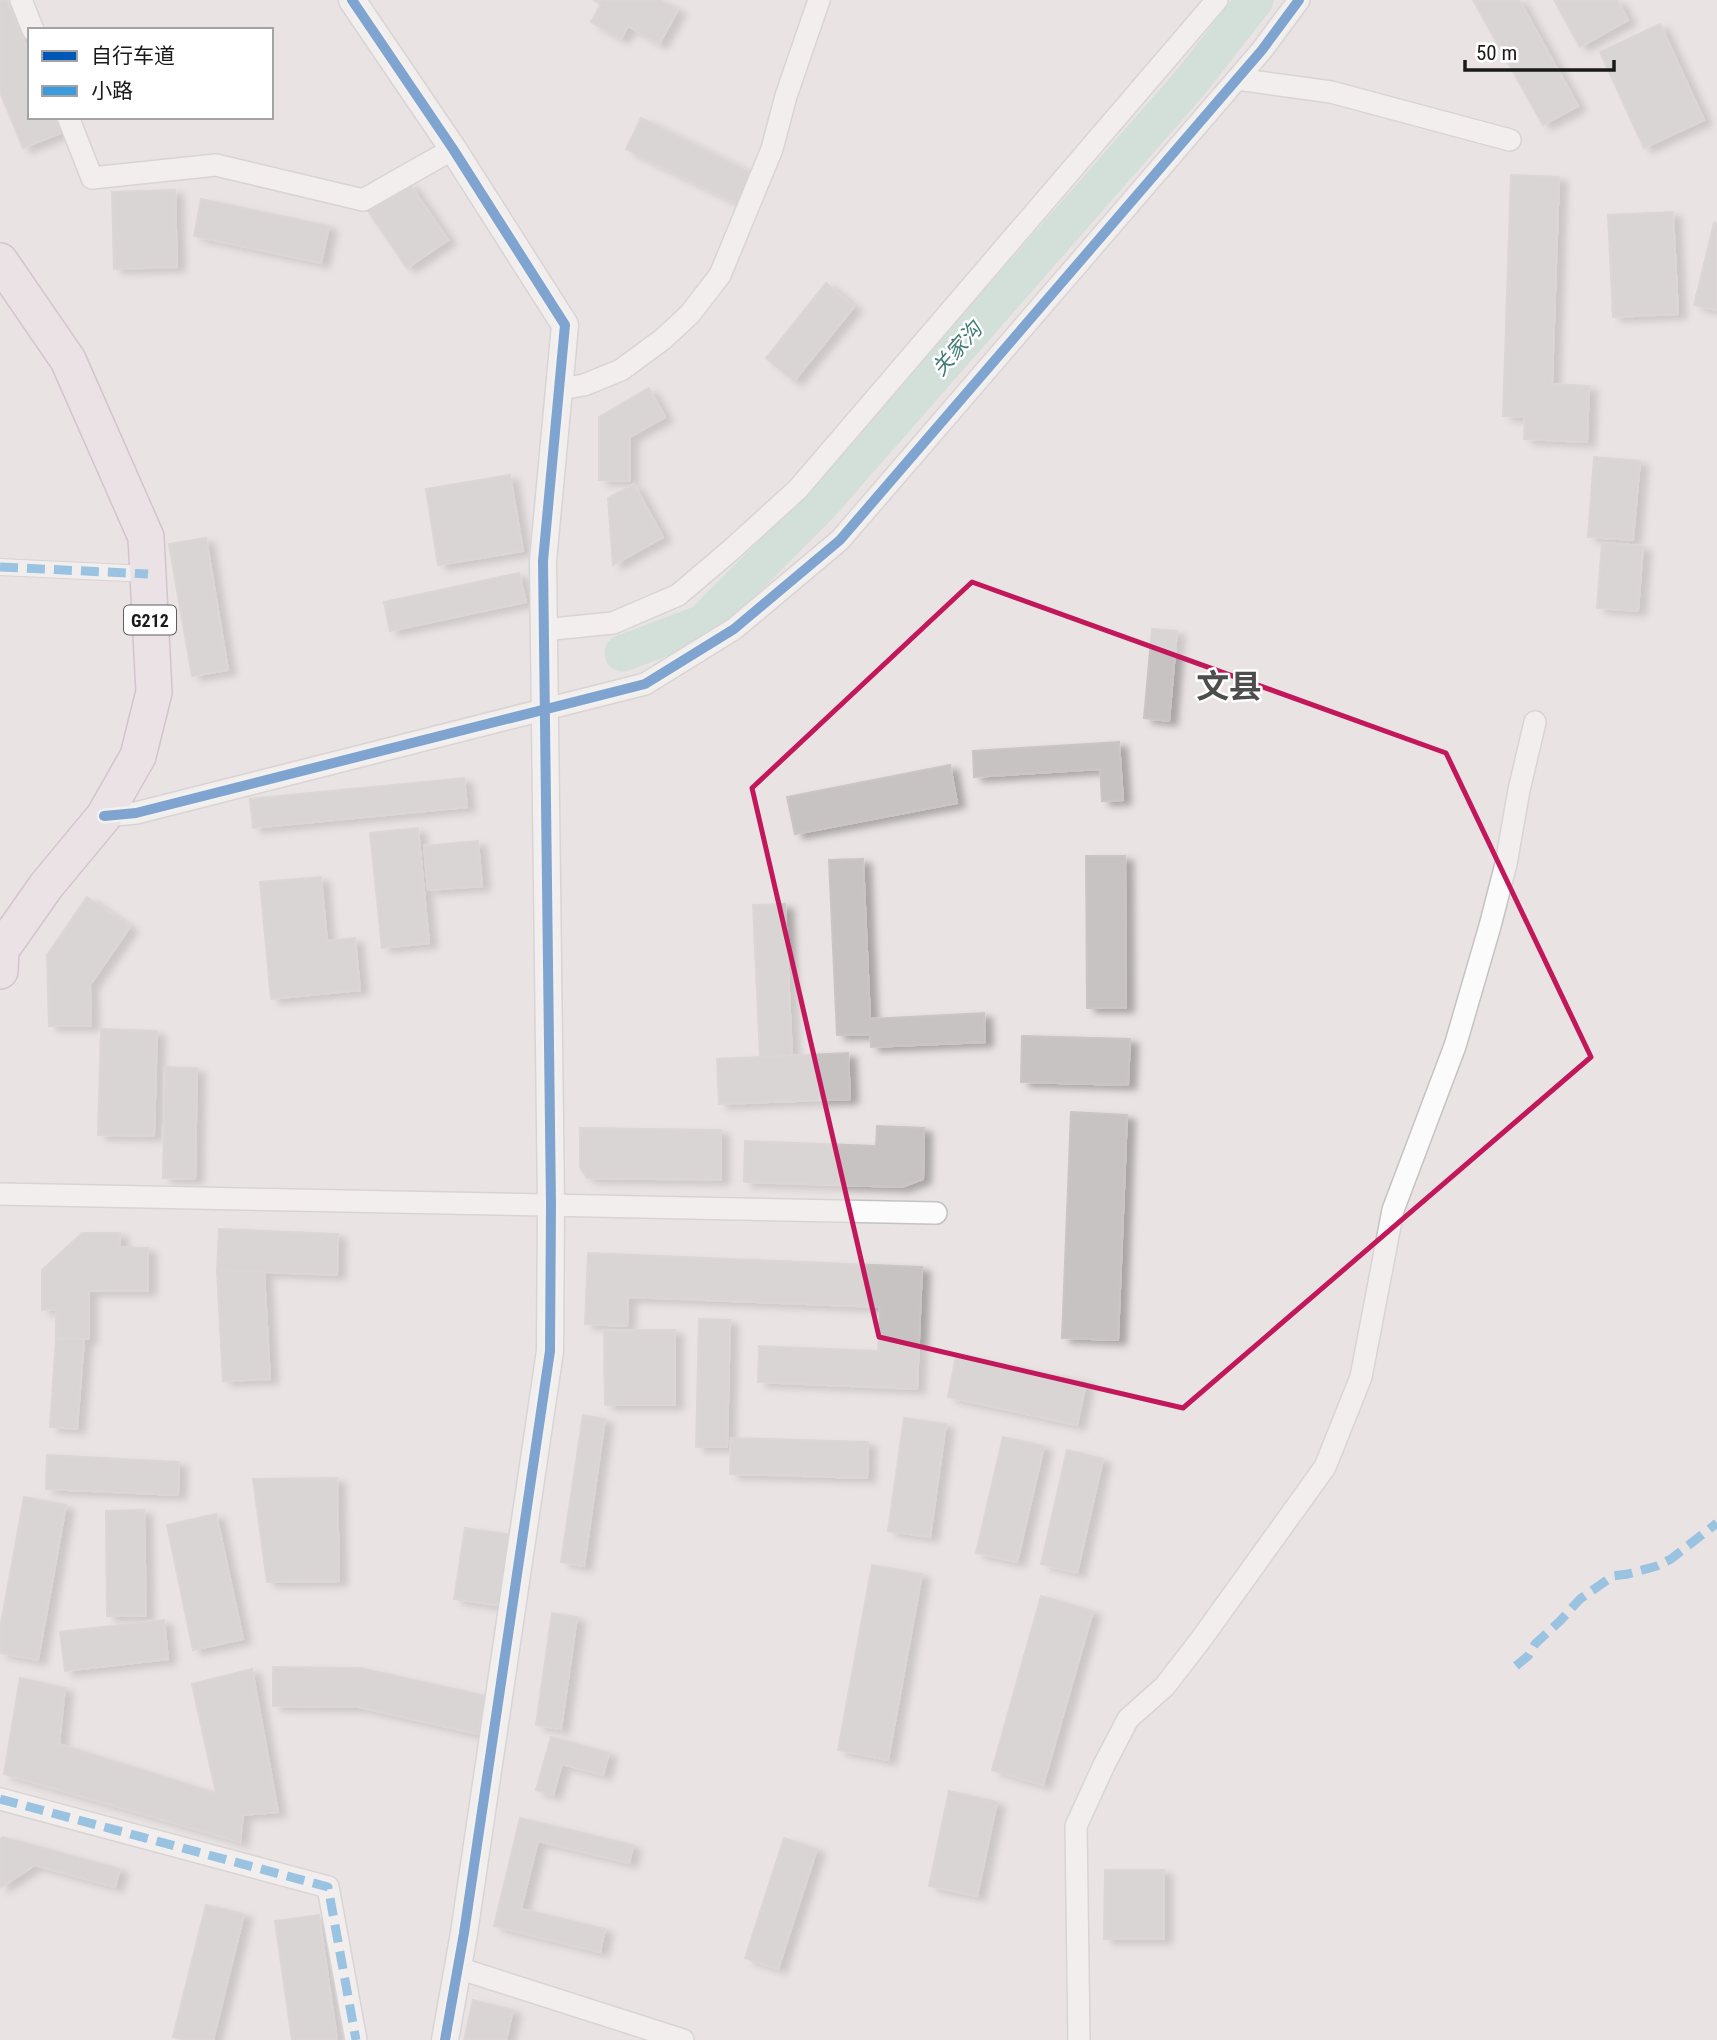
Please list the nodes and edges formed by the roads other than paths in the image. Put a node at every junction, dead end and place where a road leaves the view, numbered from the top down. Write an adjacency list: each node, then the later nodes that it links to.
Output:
1 (21, 0): 6 (street)
2 (352, 0): 10 (street)
3 (819, 0): 12 (street)
4 (1217, 0): 15 (street)
5 (1299, 0): 7 (street)
6 (32, 28)
7 (1237, 79): 9 (street); 16 (street)
8 (69, 119): 10 (street)
9 (1510, 140)
10 (453, 149): 12 (street)
11 (0, 261): 14 (highway, G212)
12 (559, 389): 15 (street)
13 (0, 567): 14 (street)
14 (136, 574): 18 (highway, G212)
15 (543, 630): 16 (street)
16 (544, 711): 18 (street); 21 (street)
17 (1535, 722): 28 (street)
18 (104, 816): 19 (highway, G212)
19 (0, 971)
20 (0, 1194): 21 (street)
21 (551, 1205): 22 (street); 24 (street)
22 (936, 1213)
23 (0, 1799): 25 (street)
24 (458, 1968): 26 (street); 27 (street)
25 (356, 2040)
26 (445, 2040)
27 (683, 2040)
28 (1079, 2040)

